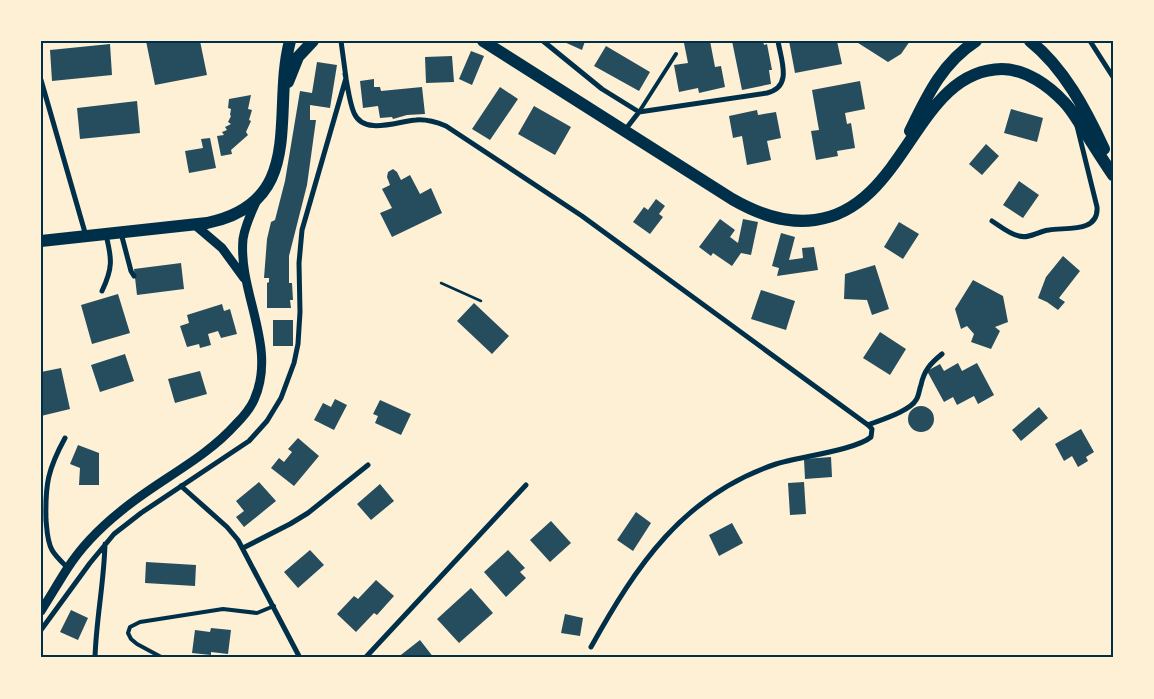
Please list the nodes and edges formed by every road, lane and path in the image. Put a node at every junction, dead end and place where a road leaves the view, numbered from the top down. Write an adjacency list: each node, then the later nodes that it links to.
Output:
1 (290, 41): 14 (main road)
2 (313, 41): 14 (main road)
3 (342, 41): 11 (street)
4 (483, 41): 17 (main road)
5 (543, 41): 15 (street)
6 (778, 41): 15 (street)
7 (976, 41): 18 (main road)
8 (1030, 41): 19 (main road)
9 (1090, 41): 12 (street)
10 (676, 54): 15 (lane)
11 (345, 76): 33 (street); 37 (street)
12 (1113, 77)
13 (41, 80): 25 (street)
14 (284, 104): 20 (main road)
15 (639, 112): 17 (street)
16 (1074, 115): 18 (main road); 19 (main road); 21 (street)
17 (624, 131): 18 (main road)
18 (888, 173)
19 (1113, 174)
20 (257, 200): 22 (main road); 28 (street)
21 (992, 221)
22 (195, 225): 23 (main road); 28 (street)
23 (121, 233): 24 (main road); 27 (street)
24 (106, 234): 25 (main road); 30 (street)
25 (86, 236): 26 (main road)
26 (41, 241)
27 (134, 276)
28 (245, 280): 40 (street)
29 (441, 283): 31 (path)
30 (102, 291)
31 (481, 301)
32 (942, 354): 33 (street)
33 (868, 425): 44 (street)
34 (65, 438): 40 (street)
35 (368, 465): 39 (street)
36 (526, 485): 48 (street)
37 (181, 486): 38 (street); 39 (street)
38 (105, 544): 43 (street); 45 (street)
39 (243, 548): 41 (street)
40 (68, 568): 42 (street)
41 (274, 606): 46 (lane); 47 (street)
42 (41, 611)
43 (41, 630)
44 (591, 647)
45 (95, 658)
46 (163, 658)
47 (300, 658)
48 (366, 658)

